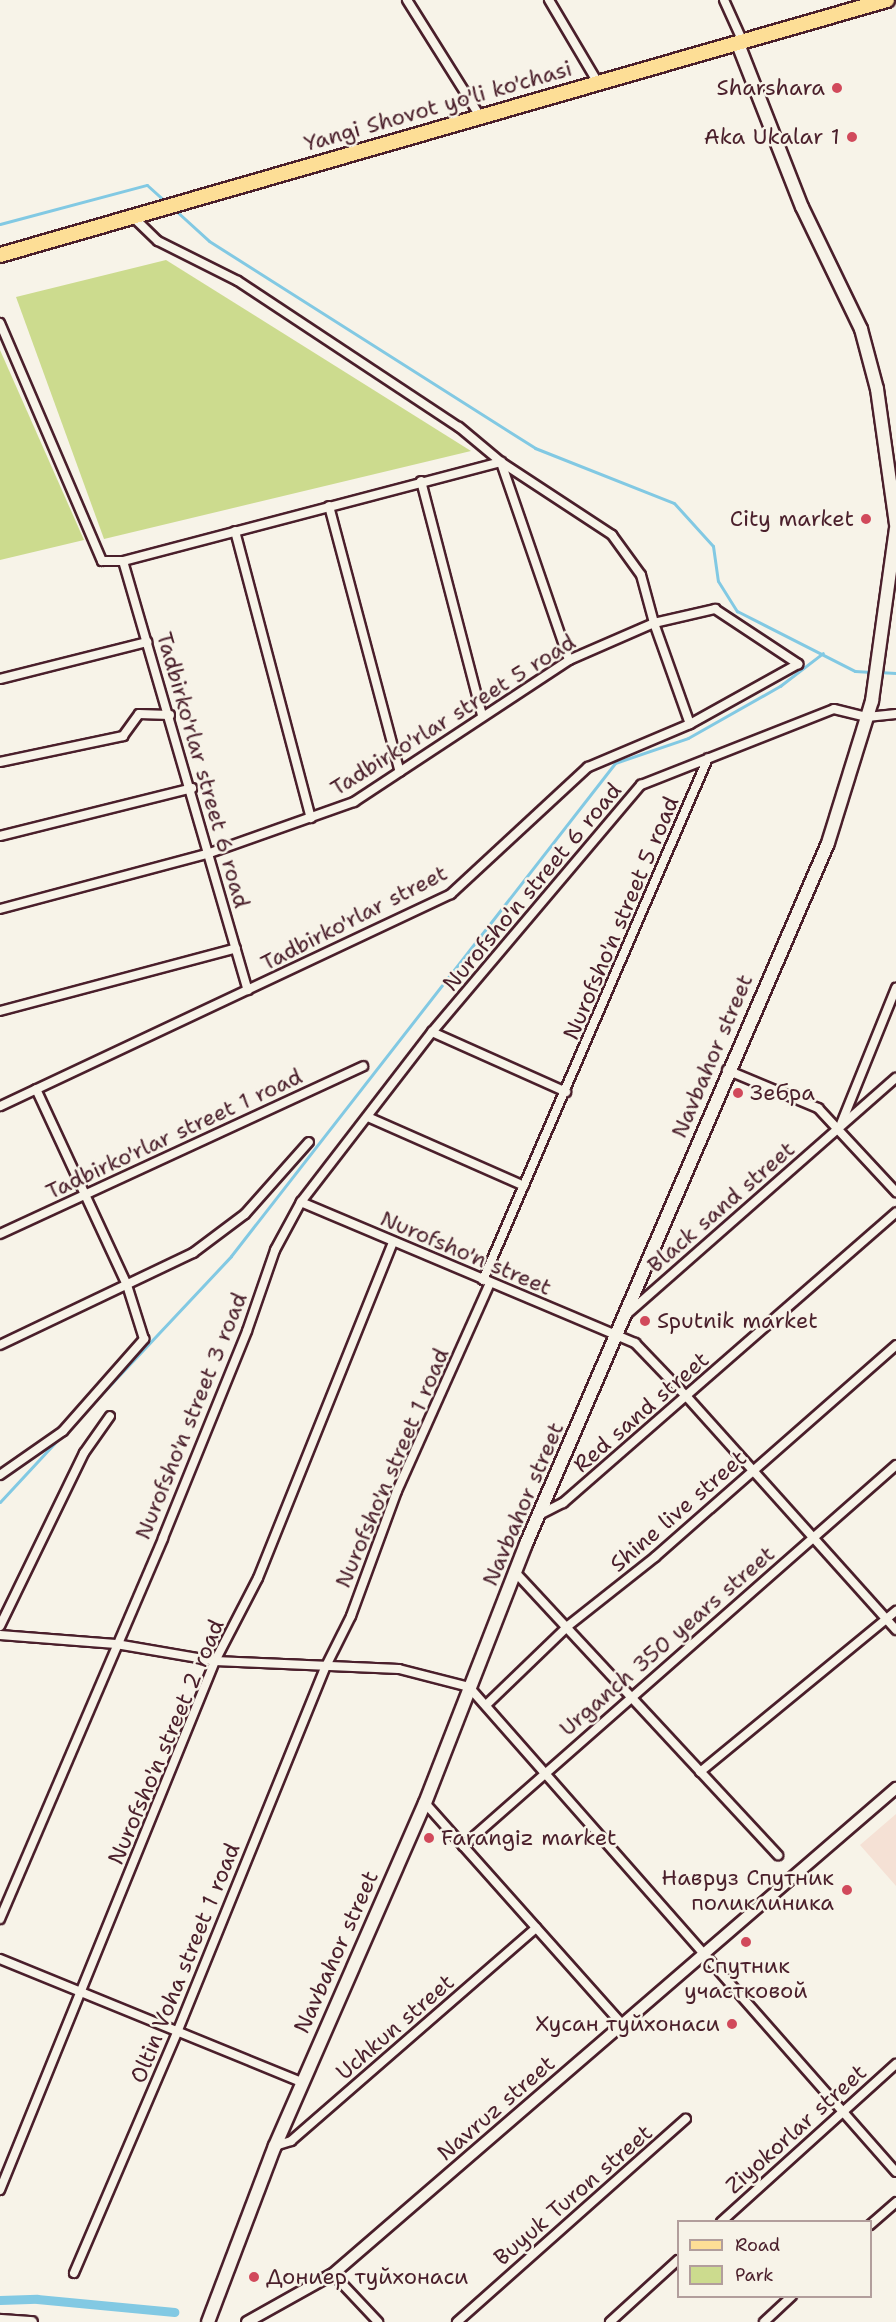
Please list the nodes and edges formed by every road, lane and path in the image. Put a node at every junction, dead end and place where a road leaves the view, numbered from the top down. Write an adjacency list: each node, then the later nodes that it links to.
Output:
1 (407, 0): 7 (street)
2 (549, 0): 6 (street)
3 (724, 0): 5 (street)
4 (881, 1): 5 (main road, Yangi Shovot yo'li ko'chasi)
5 (740, 43): 6 (main road, Yangi Shovot yo'li ko'chasi); 14 (main road, Navbahor street)
6 (598, 83): 7 (main road, Yangi Shovot yo'li ko'chasi)
7 (479, 115): 8 (main road, Yangi Shovot yo'li ko'chasi)
8 (132, 216): 9 (main road, Yangi Shovot yo'li ko'chasi); 11 (street)
9 (0, 255)
10 (0, 323): 16 (street)
11 (501, 462): 12 (street); 18 (street); 20 (street)
12 (421, 481): 13 (street); 24 (street)
13 (328, 506): 15 (street); 29 (street)
14 (896, 527): 25 (main road, Navbahor street)
15 (235, 531): 16 (street); 31 (street)
16 (123, 561): 19 (street, Tadbirko'rlar street 6 road)
17 (715, 609): 18 (street, Tadbirko'rlar street 5 road); 26 (street, Tadbirko'rlar street)
18 (654, 623): 20 (street, Tadbirko'rlar street 5 road); 26 (street)
19 (147, 642): 21 (street); 23 (street, Tadbirko'rlar street 6 road)
20 (569, 660): 24 (street, Tadbirko'rlar street 5 road)
21 (0, 679)
22 (896, 714): 25 (street, Nurofsho'n street 6 road)
23 (170, 715): 28 (street); 30 (street, Tadbirko'rlar street 6 road)
24 (482, 716): 29 (street, Tadbirko'rlar street 5 road)
25 (867, 717): 27 (street, Nurofsho'n street 6 road); 41 (main road, Navbahor street)
26 (690, 724): 37 (street, Tadbirko'rlar street)
27 (708, 758): 39 (street, Nurofsho'n street 6 road); 44 (street, Nurofsho'n street 5 road)
28 (0, 762)
29 (400, 772): 31 (street, Tadbirko'rlar street 5 road)
30 (192, 789): 32 (street); 33 (street, Tadbirko'rlar street 6 road)
31 (311, 818): 33 (street, Tadbirko'rlar street 5 road)
32 (0, 836)
33 (210, 853): 34 (street, Tadbirko'rlar street 5 road); 35 (street, Tadbirko'rlar street 6 road)
34 (0, 909)
35 (236, 948): 37 (street, Tadbirko'rlar street 6 road); 38 (street)
36 (896, 988): 47 (street, Black sand street)
37 (248, 990): 43 (street, Tadbirko'rlar street)
38 (0, 1011)
39 (432, 1032): 44 (street); 46 (street, Nurofsho'n street 6 road)
40 (363, 1066): 51 (street, Tadbirko'rlar street 1 road)
41 (728, 1070): 47 (street); 58 (main road, Navbahor street)
42 (896, 1078): 47 (street, Black sand street)
43 (36, 1089): 45 (street, Tadbirko'rlar street); 51 (street)
44 (566, 1092): 49 (street, Nurofsho'n street 5 road)
45 (0, 1106)
46 (370, 1118): 49 (street); 52 (street, Nurofsho'n street 6 road)
47 (840, 1127): 50 (street); 58 (street, Black sand street)
48 (309, 1142): 57 (street)
49 (524, 1186): 56 (street, Nurofsho'n street 5 road)
50 (896, 1192)
51 (86, 1195): 54 (street, Tadbirko'rlar street 1 road); 57 (street)
52 (301, 1202): 55 (street, Nurofsho'n street); 76 (street, Nurofsho'n street 3 road)
53 (896, 1212): 62 (street, Red sand street)
54 (0, 1234)
55 (393, 1242): 56 (street, Nurofsho'n street); 77 (street, Nurofsho'n street 2 road)
56 (487, 1282): 59 (street, Nurofsho'n street); 78 (street, Nurofsho'n street 1 road)
57 (127, 1285): 60 (street); 66 (street)
58 (627, 1314): 59 (main road, Navbahor street)
59 (618, 1336): 62 (street, Nurofsho'n street); 67 (main road, Navbahor street)
60 (0, 1345)
61 (896, 1345): 65 (street, Shine live street)
62 (687, 1396): 65 (street, Nurofsho'n street); 67 (street, Red sand street)
63 (110, 1416): 72 (street)
64 (896, 1465): 68 (street, Urganch 350 years street)
65 (754, 1470): 68 (street, Nurofsho'n street); 73 (street, Shine live street)
66 (0, 1475)
67 (539, 1515): 69 (main road, Navbahor street)
68 (813, 1537): 71 (street, Nurofsho'n street); 80 (street, Urganch 350 years street)
69 (514, 1570): 73 (street); 79 (main road, Navbahor street)
70 (896, 1611): 71 (street)
71 (887, 1619): 74 (street, Nurofsho'n street); 83 (street)
72 (0, 1626)
73 (568, 1626): 80 (street); 81 (street, Shine live street)
74 (896, 1630)
75 (0, 1635): 76 (street)
76 (116, 1644): 77 (street); 88 (street, Nurofsho'n street 3 road)
77 (215, 1661): 78 (street); 92 (street, Nurofsho'n street 2 road)
78 (326, 1666): 79 (street); 94 (street, Oltin Voha street 1 road)
79 (469, 1687): 81 (street); 85 (main road, Navbahor street)
80 (632, 1695): 82 (street, Urganch 350 years street); 83 (street)
81 (486, 1705): 82 (street)
82 (543, 1772): 86 (street, Urganch 350 years street); 90 (street)
83 (700, 1772): 87 (street)
84 (896, 1788): 90 (street, Navruz street)
85 (425, 1803): 86 (street); 96 (main road, Navbahor street)
86 (463, 1846): 89 (street)
87 (777, 1855)
88 (0, 1919)
89 (536, 1928): 93 (street); 99 (street, Uchkun street)
90 (705, 1954): 93 (street, Navruz street); 97 (street)
91 (0, 1959): 92 (street)
92 (83, 1993): 94 (street); 101 (street, Nurofsho'n street 2 road)
93 (623, 2025): 107 (street, Navruz street)
94 (178, 2030): 96 (street); 106 (street, Oltin Voha street 1 road)
95 (896, 2064): 97 (street, Ziyokorlar street)
96 (302, 2082): 99 (main road, Navbahor street)
97 (842, 2111): 100 (street); 103 (street, Ziyokorlar street)
98 (686, 2119): 114 (street, Buyuk Turon street)
99 (275, 2146): 111 (main road, Navbahor street)
100 (896, 2172)
101 (0, 2190)
102 (896, 2202): 104 (street)
103 (723, 2220)
104 (872, 2223)
105 (677, 2261): 115 (street)
106 (75, 2272)
107 (333, 2274): 112 (street, Navruz street); 113 (street)
108 (790, 2298): 116 (street)
109 (0, 2320): 110 (street)
110 (32, 2322)
111 (208, 2322)
112 (247, 2322)
113 (378, 2322)
114 (457, 2322)
115 (610, 2322)
116 (764, 2322)

